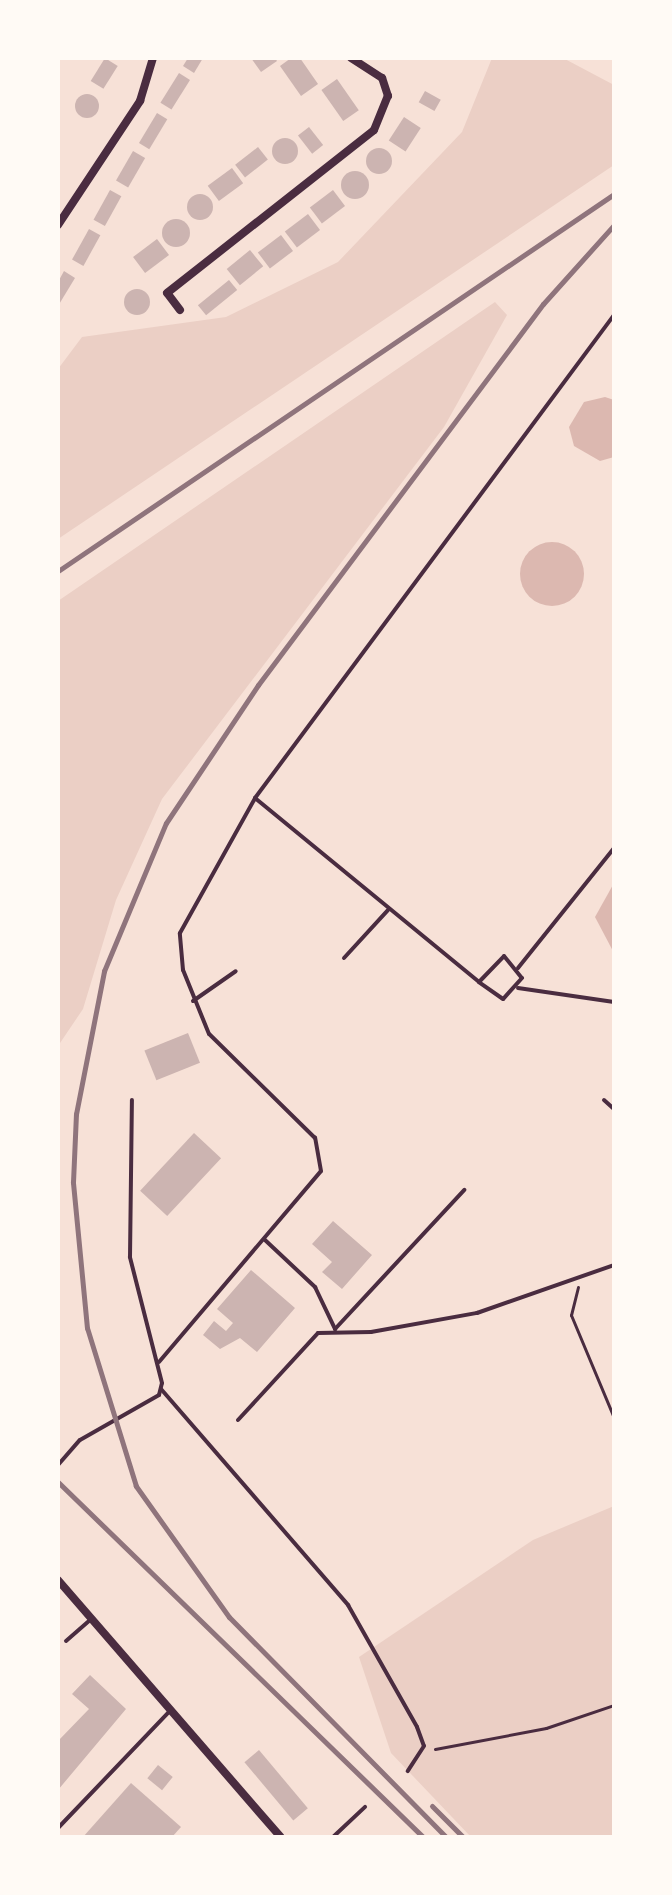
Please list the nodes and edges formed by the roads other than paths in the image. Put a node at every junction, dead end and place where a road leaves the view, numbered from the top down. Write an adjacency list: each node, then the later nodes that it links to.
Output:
1 (153, 58): 3 (street)
2 (351, 58): 4 (street)
3 (58, 225)
4 (180, 310)
5 (614, 315): 6 (lane)
6 (255, 798): 8 (lane); 14 (lane)
7 (614, 848): 10 (lane)
8 (388, 909): 9 (lane); 12 (lane)
9 (344, 958)
10 (518, 968): 12 (lane); 13 (lane)
11 (236, 971): 14 (lane)
12 (479, 982): 13 (lane)
13 (518, 988): 15 (lane)
14 (193, 1001): 20 (lane)
15 (614, 1002)
16 (132, 1100): 23 (lane)
17 (604, 1100): 18 (lane)
18 (614, 1109)
19 (464, 1190): 22 (lane)
20 (265, 1240): 22 (lane); 23 (lane)
21 (614, 1265): 22 (lane)
22 (335, 1329): 25 (lane)
23 (159, 1362): 24 (lane)
24 (161, 1389): 26 (lane); 31 (lane)
25 (238, 1420)
26 (58, 1465)
27 (58, 1580): 28 (street)
28 (94, 1617): 29 (lane); 30 (street)
29 (66, 1641)
30 (172, 1709): 33 (lane); 34 (street)
31 (408, 1771)
32 (365, 1807): 35 (lane)
33 (58, 1828)
34 (281, 1837)
35 (333, 1837)

